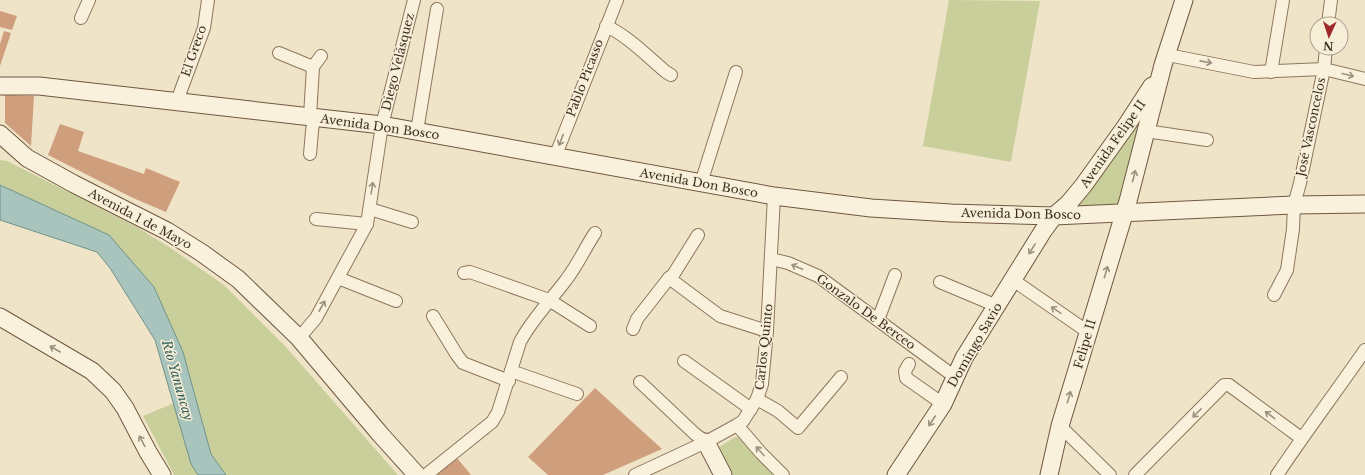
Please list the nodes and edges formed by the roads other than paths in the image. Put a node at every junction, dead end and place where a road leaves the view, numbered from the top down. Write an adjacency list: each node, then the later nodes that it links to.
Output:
1 (89, 0): 10 (street)
2 (208, 0): 23 (street, El Greco)
3 (414, 0): 25 (street, Diego Velásquez)
4 (617, 0): 11 (street, Pablo Picasso)
5 (1184, 0): 15 (main road, Avenida Felipe II)
6 (1283, 0): 19 (street)
7 (1331, 0): 9 (street)
8 (437, 9): 26 (street)
9 (1329, 16)
10 (80, 18)
11 (606, 26): 20 (street); 31 (street, Pablo Picasso, one-way to 31)
12 (280, 53): 16 (street)
13 (322, 56): 16 (street)
14 (1325, 56): 17 (street, José Vasconcelos)
15 (1166, 60): 19 (street, one-way to 19); 27 (main road, Avenida Felipe II); 38 (main road, Avenida Felipe II)
16 (313, 67): 24 (street)
17 (1324, 69): 19 (street); 21 (street, one-way to 21); 35 (street, José Vasconcelos)
18 (736, 72): 32 (street)
19 (1271, 72)
20 (671, 75)
21 (1365, 79)
22 (2, 85): 23 (main road, Avenida Don Bosco)
23 (177, 101): 24 (main road, Avenida Don Bosco)
24 (312, 117): 25 (main road, Avenida Don Bosco); 30 (street)
25 (382, 125): 26 (main road, Avenida Don Bosco); 36 (street, Diego Velásquez, one-way to 25)
26 (417, 131): 31 (main road, Avenida Don Bosco)
27 (1146, 131): 29 (street); 37 (main road, Avenida Felipe II, one-way to 27)
28 (1, 136): 62 (main road, Avenida 1 de Mayo)
29 (1207, 140)
30 (310, 154)
31 (555, 157): 32 (main road, Avenida Don Bosco)
32 (701, 183): 33 (main road, Avenida Don Bosco)
33 (774, 196): 38 (main road, Avenida Don Bosco); 44 (street, Carlos Quinto)
34 (1365, 204): 35 (main road, Avenida Don Bosco)
35 (1294, 205): 37 (main road, Avenida Don Bosco); 51 (street, José Vasconcelos)
36 (370, 209): 40 (street); 41 (street, Diego Velásquez)
37 (1124, 214): 38 (main road, Avenida Don Bosco); 61 (main road, Felipe II, one-way to 37)
38 (1054, 216): 49 (main road, Domingo Savio, one-way to 49)
39 (316, 219): 41 (street)
40 (412, 222)
41 (367, 224): 47 (street, Diego Velásquez)
42 (595, 233): 52 (street)
43 (698, 235): 48 (street)
44 (771, 259): 57 (street, Gonzalo De Berceo, one-way to 44); 60 (street, Carlos Quinto)
45 (464, 273): 52 (street)
46 (895, 275): 57 (street)
47 (338, 278): 53 (street); 62 (street, Diego Velásquez, one-way to 47)
48 (669, 278): 59 (street); 60 (street)
49 (1013, 280): 54 (main road, Domingo Savio); 61 (street, one-way to 49)
50 (940, 282): 54 (street)
51 (1274, 295)
52 (549, 300): 58 (street); 66 (street)
53 (396, 301)
54 (997, 306): 68 (main road, Domingo Savio)
55 (433, 316): 66 (street)
56 (0, 317): 78 (main road, one-way to 56)
57 (878, 320): 68 (street, Gonzalo De Berceo)
58 (590, 326)
59 (633, 328)
60 (767, 331): 71 (street, Carlos Quinto)
61 (1088, 332): 75 (main road, Felipe II, one-way to 61)
62 (299, 338): 79 (main road, Avenida 1 de Mayo)
63 (1365, 350): 76 (street)
64 (684, 360): 73 (street)
65 (910, 364): 72 (street)
66 (510, 376): 70 (street); 80 (street)
67 (841, 377): 71 (street)
68 (955, 377): 72 (main road, Domingo Savio)
69 (640, 382): 77 (street)
70 (577, 394)
71 (757, 399): 73 (street, Carlos Quinto)
72 (943, 404): 84 (main road, Domingo Savio, one-way to 84)
73 (751, 409): 74 (street, Carlos Quinto)
74 (737, 425): 77 (street, Carlos Quinto); 83 (street, one-way to 74)
75 (1060, 426): 85 (main road, Felipe II); 86 (street)
76 (1301, 438): 87 (street, one-way to 87); 88 (street)
77 (706, 442): 81 (street, Carlos Quinto); 82 (main road)
78 (162, 475)
79 (417, 475)
80 (426, 475)
81 (636, 475)
82 (723, 475)
83 (783, 475)
84 (896, 475)
85 (1049, 475)
86 (1110, 475)
87 (1135, 475)
88 (1277, 475)

